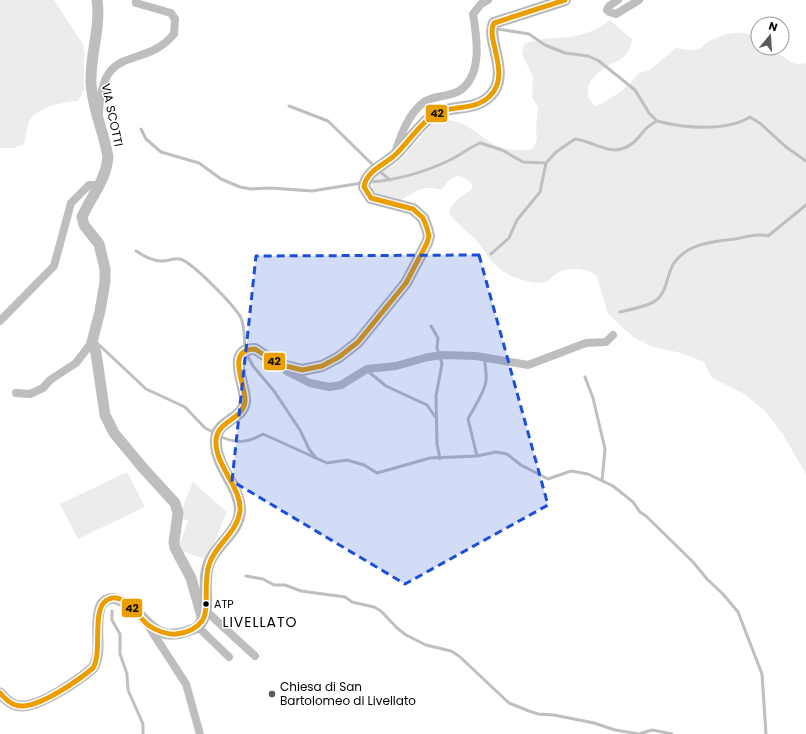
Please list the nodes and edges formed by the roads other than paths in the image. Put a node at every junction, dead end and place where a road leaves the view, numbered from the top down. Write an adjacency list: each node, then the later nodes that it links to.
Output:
1 (97, 0): 7 (street, VIA SCOTTI)
2 (136, 0): 7 (street)
3 (488, 0): 8 (street)
4 (565, 0): 8 (main road)
5 (618, 0): 6 (street)
6 (639, 0)
7 (99, 122): 9 (street, VIA SCOTTI)
8 (394, 155): 13 (main road)
9 (98, 189): 10 (street); 12 (street, VIA SCOTTI)
10 (0, 321)
11 (613, 335): 13 (street)
12 (92, 342): 14 (street); 15 (street)
13 (278, 364): 15 (main road)
14 (16, 392)
15 (202, 619): 16 (street); 17 (street); 18 (street)
16 (148, 624): 19 (street); 20 (street)
17 (255, 656)
18 (228, 657)
19 (0, 693)
20 (200, 734)

